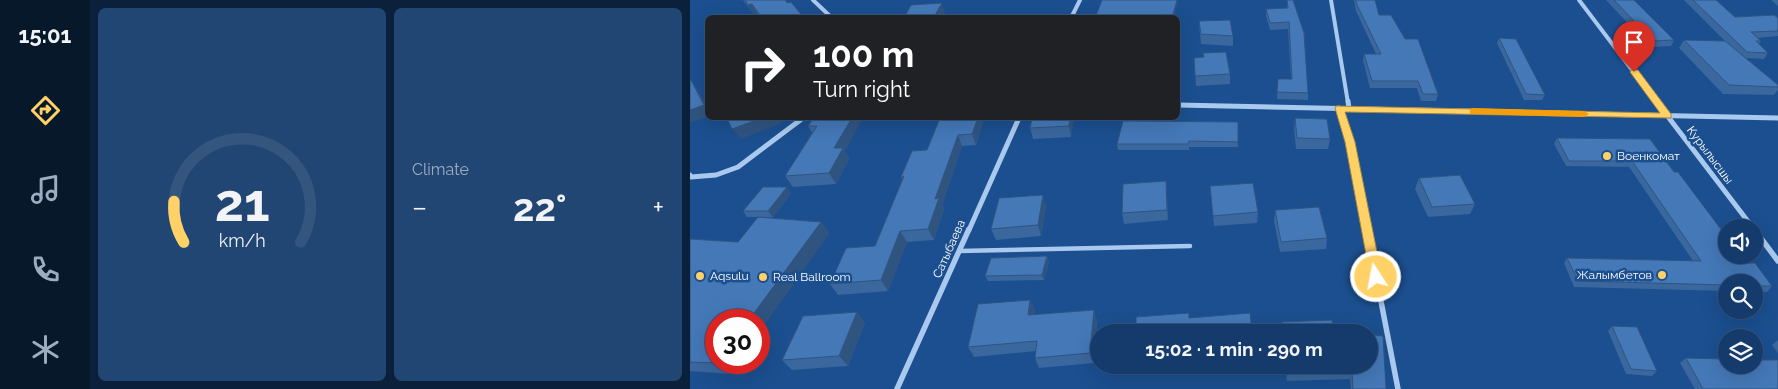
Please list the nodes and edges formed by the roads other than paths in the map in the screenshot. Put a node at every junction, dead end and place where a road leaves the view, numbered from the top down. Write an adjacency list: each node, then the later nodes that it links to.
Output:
1 (813, 0): 5 (street)
2 (1080, 0): 6 (street)
3 (1331, 0): 9 (street)
4 (1580, 0): 10 (street, Курылысшы)
5 (829, 15)
6 (1072, 15)
7 (1180, 105): 8 (street)
8 (1340, 108): 9 (street); 21 (street)
9 (1349, 109): 10 (street)
10 (1668, 116): 11 (street); 15 (street, Курылысшы)
11 (1778, 118)
12 (800, 120): 14 (street)
13 (1018, 120): 18 (street, Сатыбаева)
14 (690, 175)
15 (1746, 219)
16 (1763, 241): 19 (street, Курылысшы)
17 (1190, 246): 18 (lane)
18 (959, 251): 20 (street, Сатыбаева)
19 (1778, 261)
20 (897, 389)
21 (1398, 389)

